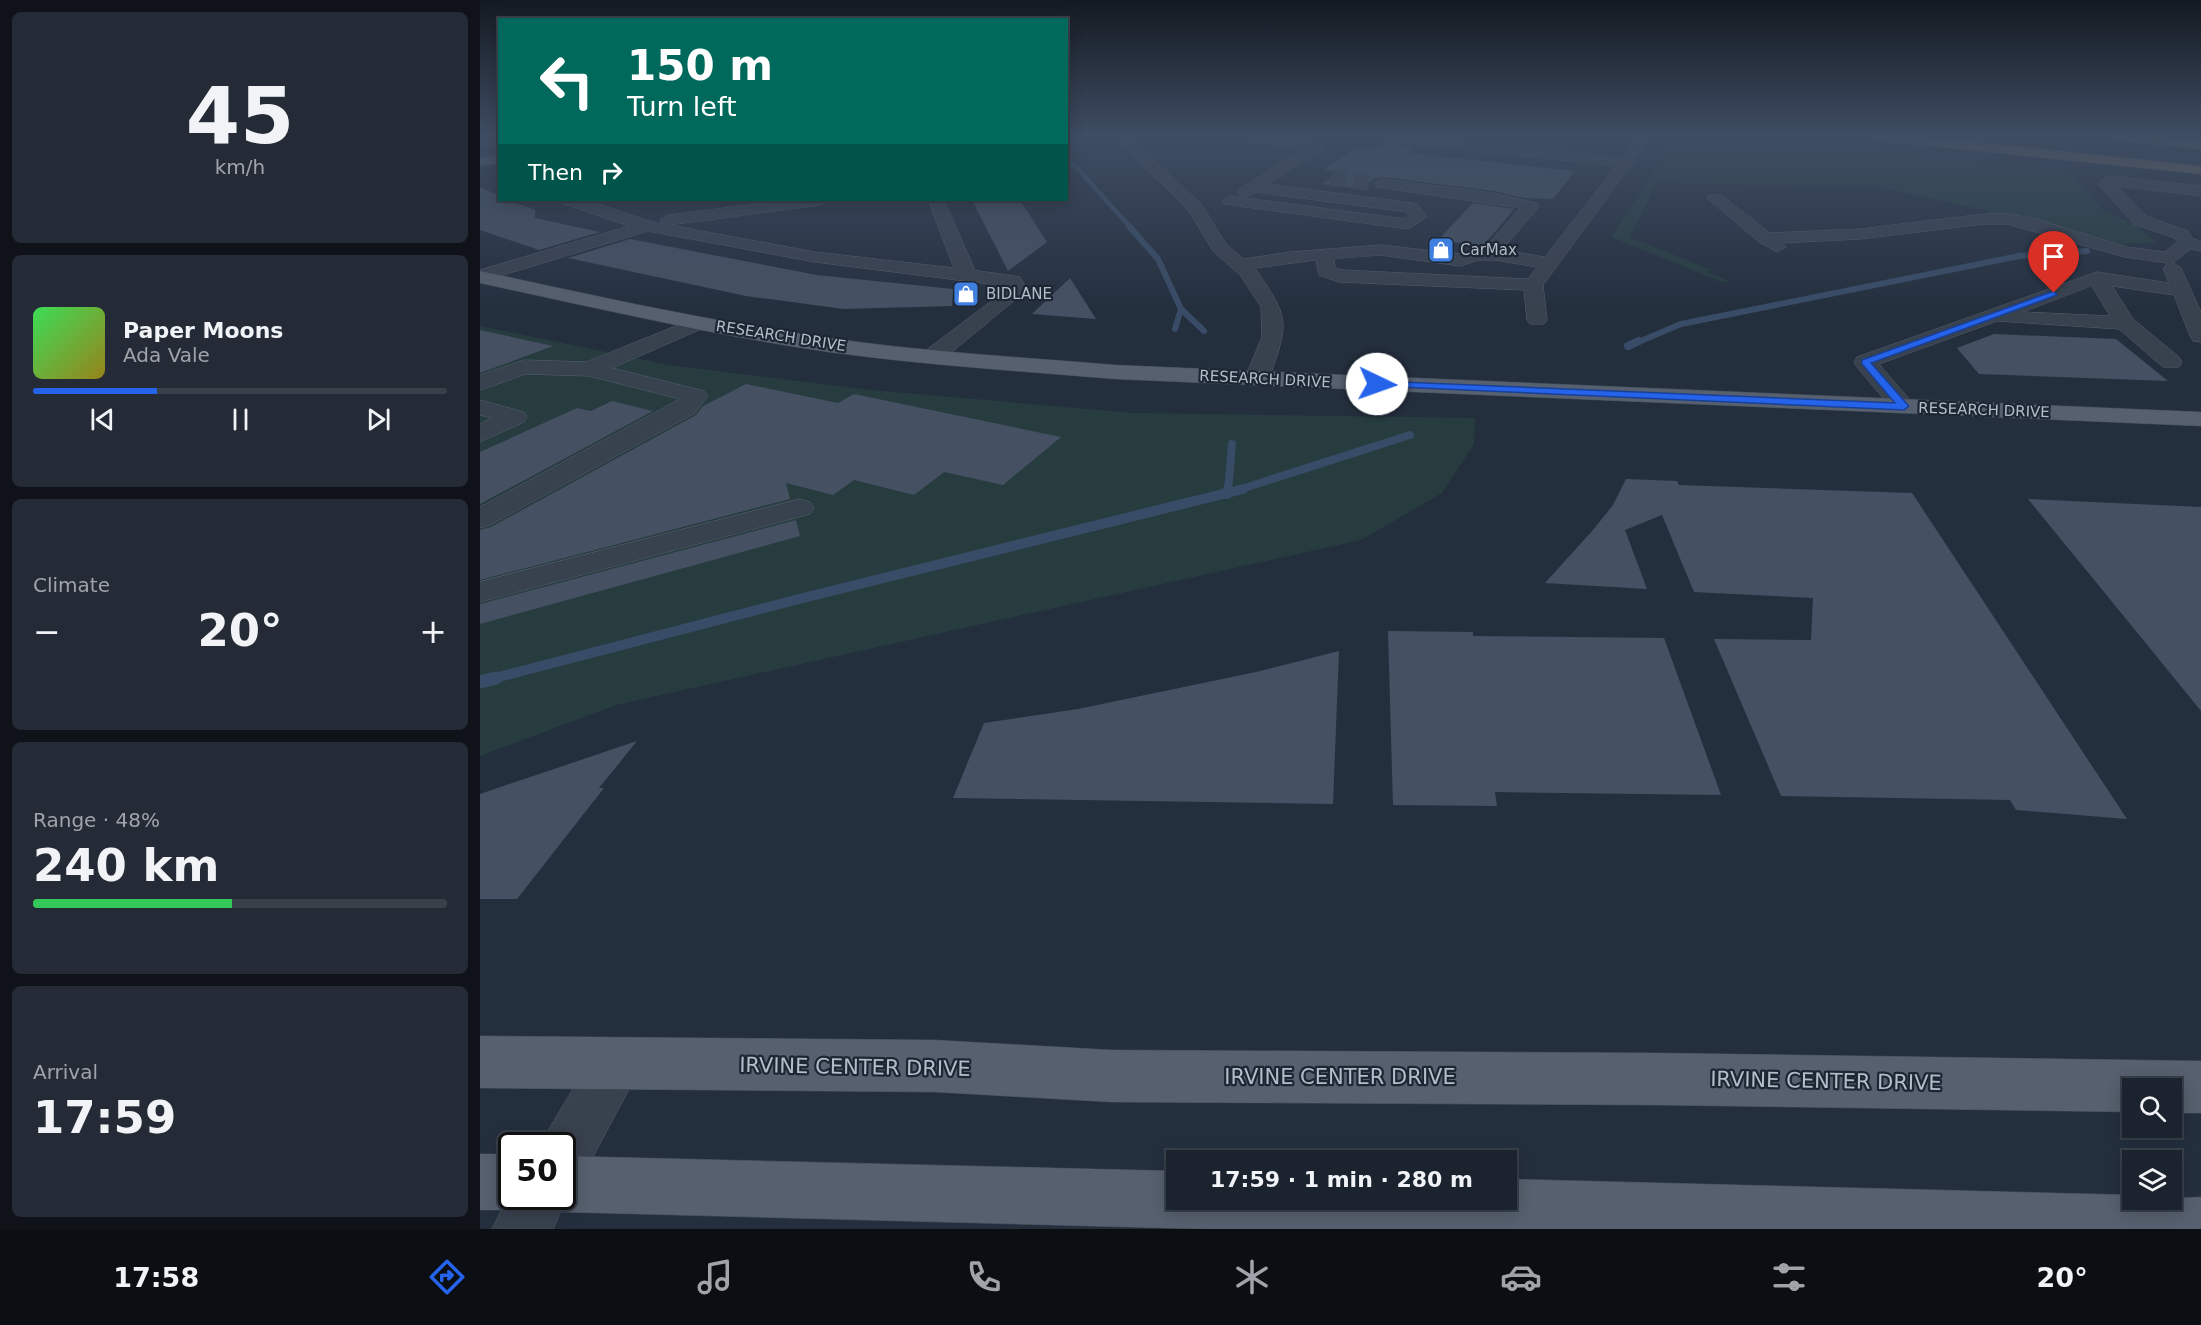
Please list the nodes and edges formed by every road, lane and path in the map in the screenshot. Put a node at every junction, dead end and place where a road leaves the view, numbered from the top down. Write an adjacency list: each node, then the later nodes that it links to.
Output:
1 (1181, 193): 14 (street)
2 (1243, 193): 13 (street)
3 (1301, 193): 15 (street)
4 (1435, 193): 15 (street)
5 (1448, 193): 20 (street)
6 (1603, 193): 21 (street)
7 (2115, 193): 16 (street)
8 (2187, 193): 16 (street)
9 (1715, 198): 27 (street)
10 (571, 201): 17 (street)
11 (814, 201): 17 (street)
12 (936, 201): 23 (street)
13 (1230, 201): 14 (street); 15 (street)
14 (1196, 208): 22 (street)
15 (1412, 208)
16 (2129, 208): 18 (street)
17 (644, 225): 23 (street); 24 (street)
18 (2194, 244): 27 (street)
19 (1323, 254): 20 (street); 22 (street); 26 (street)
20 (1488, 255): 21 (street)
21 (1550, 264): 26 (street)
22 (1239, 265): 36 (street)
23 (960, 273): 33 (street)
24 (480, 276): 30 (main road, RESEARCH DRIVE)
25 (2097, 278): 27 (street); 28 (street); 31 (street)
26 (1533, 285): 29 (street)
27 (2186, 289): 32 (street)
28 (1990, 317): 31 (street); 38 (street)
29 (1537, 320)
30 (699, 323): 33 (main road, RESEARCH DRIVE); 35 (street)
31 (2125, 323): 34 (street)
32 (2201, 336)
33 (933, 356): 36 (main road, RESEARCH DRIVE)
34 (2171, 362)
35 (590, 369): 37 (street); 43 (street)
36 (1257, 378): 38 (main road, RESEARCH DRIVE)
37 (480, 383)
38 (1904, 406): 40 (main road, RESEARCH DRIVE)
39 (480, 407): 41 (street)
40 (2201, 419)
41 (480, 434)
42 (800, 508): 44 (street)
43 (480, 519)
44 (480, 592)
45 (480, 1062): 46 (main road, IRVINE CENTER DRIVE)
46 (616, 1065): 47 (main road, IRVINE CENTER DRIVE); 48 (street)
47 (2201, 1087)
48 (576, 1133)
49 (480, 1182): 50 (main road)
50 (498, 1182)
51 (576, 1184): 53 (main road)
52 (532, 1210): 54 (street)
53 (2201, 1226)
54 (521, 1229)

